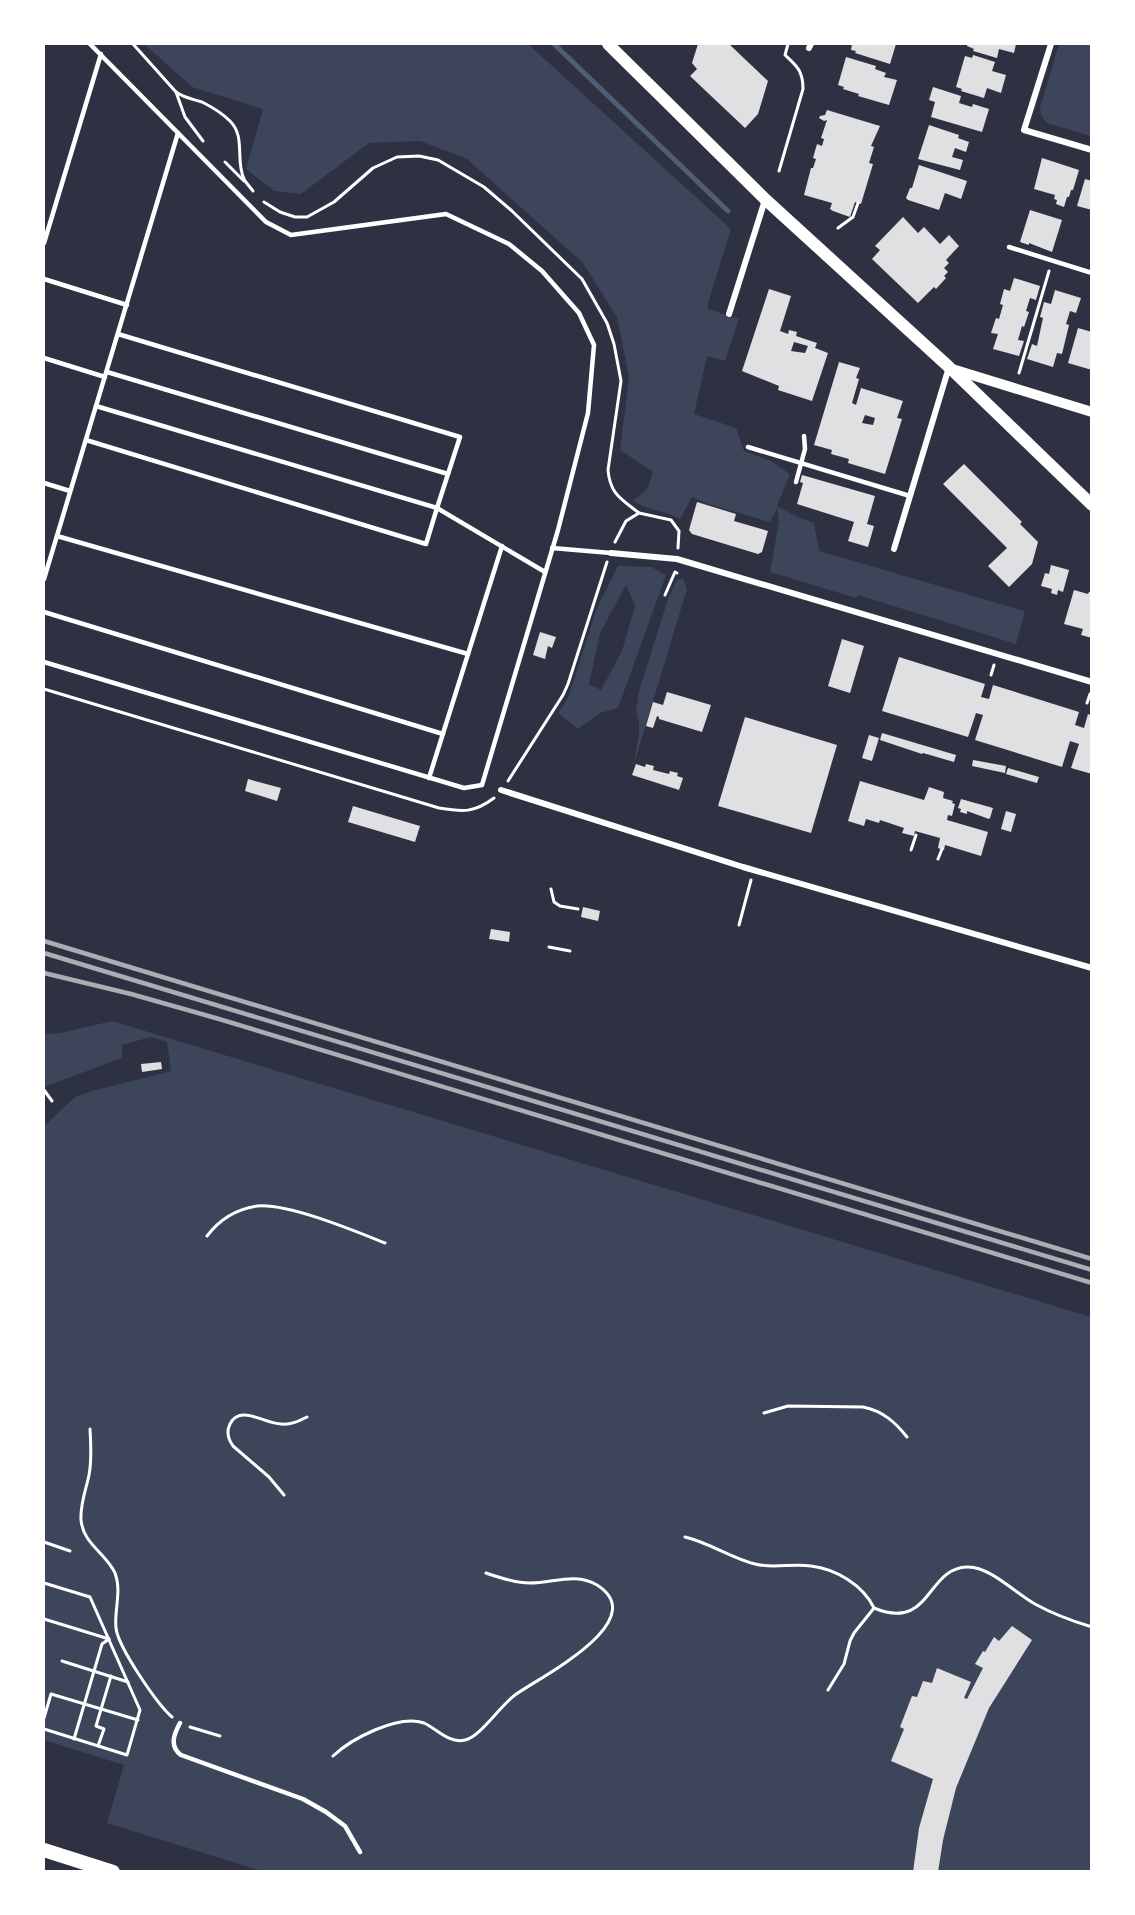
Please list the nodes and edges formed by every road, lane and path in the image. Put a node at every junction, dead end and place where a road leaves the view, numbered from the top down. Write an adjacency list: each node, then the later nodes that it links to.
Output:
1 (90, 44): 6 (lane)
2 (133, 44): 7 (path)
3 (608, 44): 14 (main road)
4 (788, 44): 12 (path)
5 (1051, 44): 10 (street)
6 (101, 54): 8 (lane); 17 (lane)
7 (176, 92): 9 (path); 13 (path)
8 (178, 133): 22 (lane); 47 (lane)
9 (208, 148)
10 (1092, 150)
11 (217, 155): 13 (path)
12 (779, 171)
13 (253, 191): 42 (path)
14 (765, 198): 23 (street); 26 (main road)
15 (858, 203): 16 (path)
16 (838, 228)
17 (44, 243)
18 (1009, 247): 19 (lane)
19 (1052, 261): 20 (lane); 27 (path)
20 (1092, 273)
21 (44, 279): 22 (lane)
22 (127, 305): 24 (lane)
23 (729, 314)
24 (118, 334): 28 (lane); 35 (lane)
25 (44, 358): 28 (lane)
26 (949, 367): 30 (street); 39 (street); 40 (main road)
27 (1019, 373)
28 (106, 374): 29 (lane); 35 (lane)
29 (96, 406): 32 (lane); 41 (lane)
30 (1092, 412)
31 (804, 436): 34 (lane)
32 (86, 440): 38 (lane); 41 (lane)
33 (748, 447): 34 (lane)
34 (801, 464): 36 (lane); 39 (lane)
35 (448, 474): 41 (lane)
36 (796, 482)
37 (44, 483): 38 (lane)
38 (70, 491): 44 (lane)
39 (910, 496): 48 (street)
40 (1092, 505)
41 (437, 508): 45 (lane)
42 (639, 513): 43 (path); 46 (path)
43 (621, 529)
44 (57, 536): 53 (lane); 56 (lane)
45 (502, 546): 51 (lane); 56 (lane)
46 (678, 546)
47 (552, 548): 49 (lane); 51 (lane)
48 (894, 549)
49 (610, 553): 58 (street)
50 (605, 566): 64 (path)
51 (545, 572): 63 (lane)
52 (683, 575): 54 (path)
53 (44, 579)
54 (665, 595)
55 (44, 612): 62 (lane)
56 (468, 654): 62 (lane)
57 (44, 662): 63 (lane)
58 (1092, 682)
59 (44, 689): 64 (path)
60 (1092, 692): 61 (path)
61 (1087, 703)
62 (443, 734): 63 (lane)
63 (429, 778)
64 (501, 790): 69 (street)
65 (916, 835): 67 (path)
66 (942, 849): 68 (path)
67 (911, 850)
68 (938, 859)
69 (754, 870): 72 (path); 75 (street)
70 (551, 889): 71 (path)
71 (578, 909)
72 (739, 925)
73 (549, 947): 74 (path)
74 (570, 951)
75 (1092, 968)
76 (44, 1090): 77 (path)
77 (52, 1101)
78 (207, 1236): 79 (path)
79 (385, 1244)
80 (764, 1413): 83 (path)
81 (307, 1417): 84 (path)
82 (90, 1429): 103 (path)
83 (907, 1437)
84 (284, 1495)
85 (686, 1537): 90 (path)
86 (44, 1542): 87 (path)
87 (70, 1551)
88 (486, 1573): 108 (path)
89 (44, 1582): 93 (path)
90 (874, 1608): 92 (path); 98 (path)
91 (44, 1619): 93 (path)
92 (1092, 1627)
93 (109, 1639): 95 (path); 97 (path)
94 (62, 1661): 95 (path)
95 (95, 1671): 96 (path); 99 (path)
96 (111, 1676): 97 (path); 100 (path)
97 (128, 1682): 102 (path)
98 (828, 1690)
99 (84, 1704): 100 (path); 101 (path); 106 (path)
100 (101, 1709): 102 (path); 107 (path)
101 (44, 1718)
102 (138, 1720): 107 (path)
103 (180, 1723): 105 (path); 110 (lane)
104 (44, 1730): 106 (path)
105 (220, 1736)
106 (74, 1739): 107 (path)
107 (98, 1746)
108 (333, 1756)
109 (44, 1850): 111 (main road)
110 (360, 1852)
111 (113, 1872)

